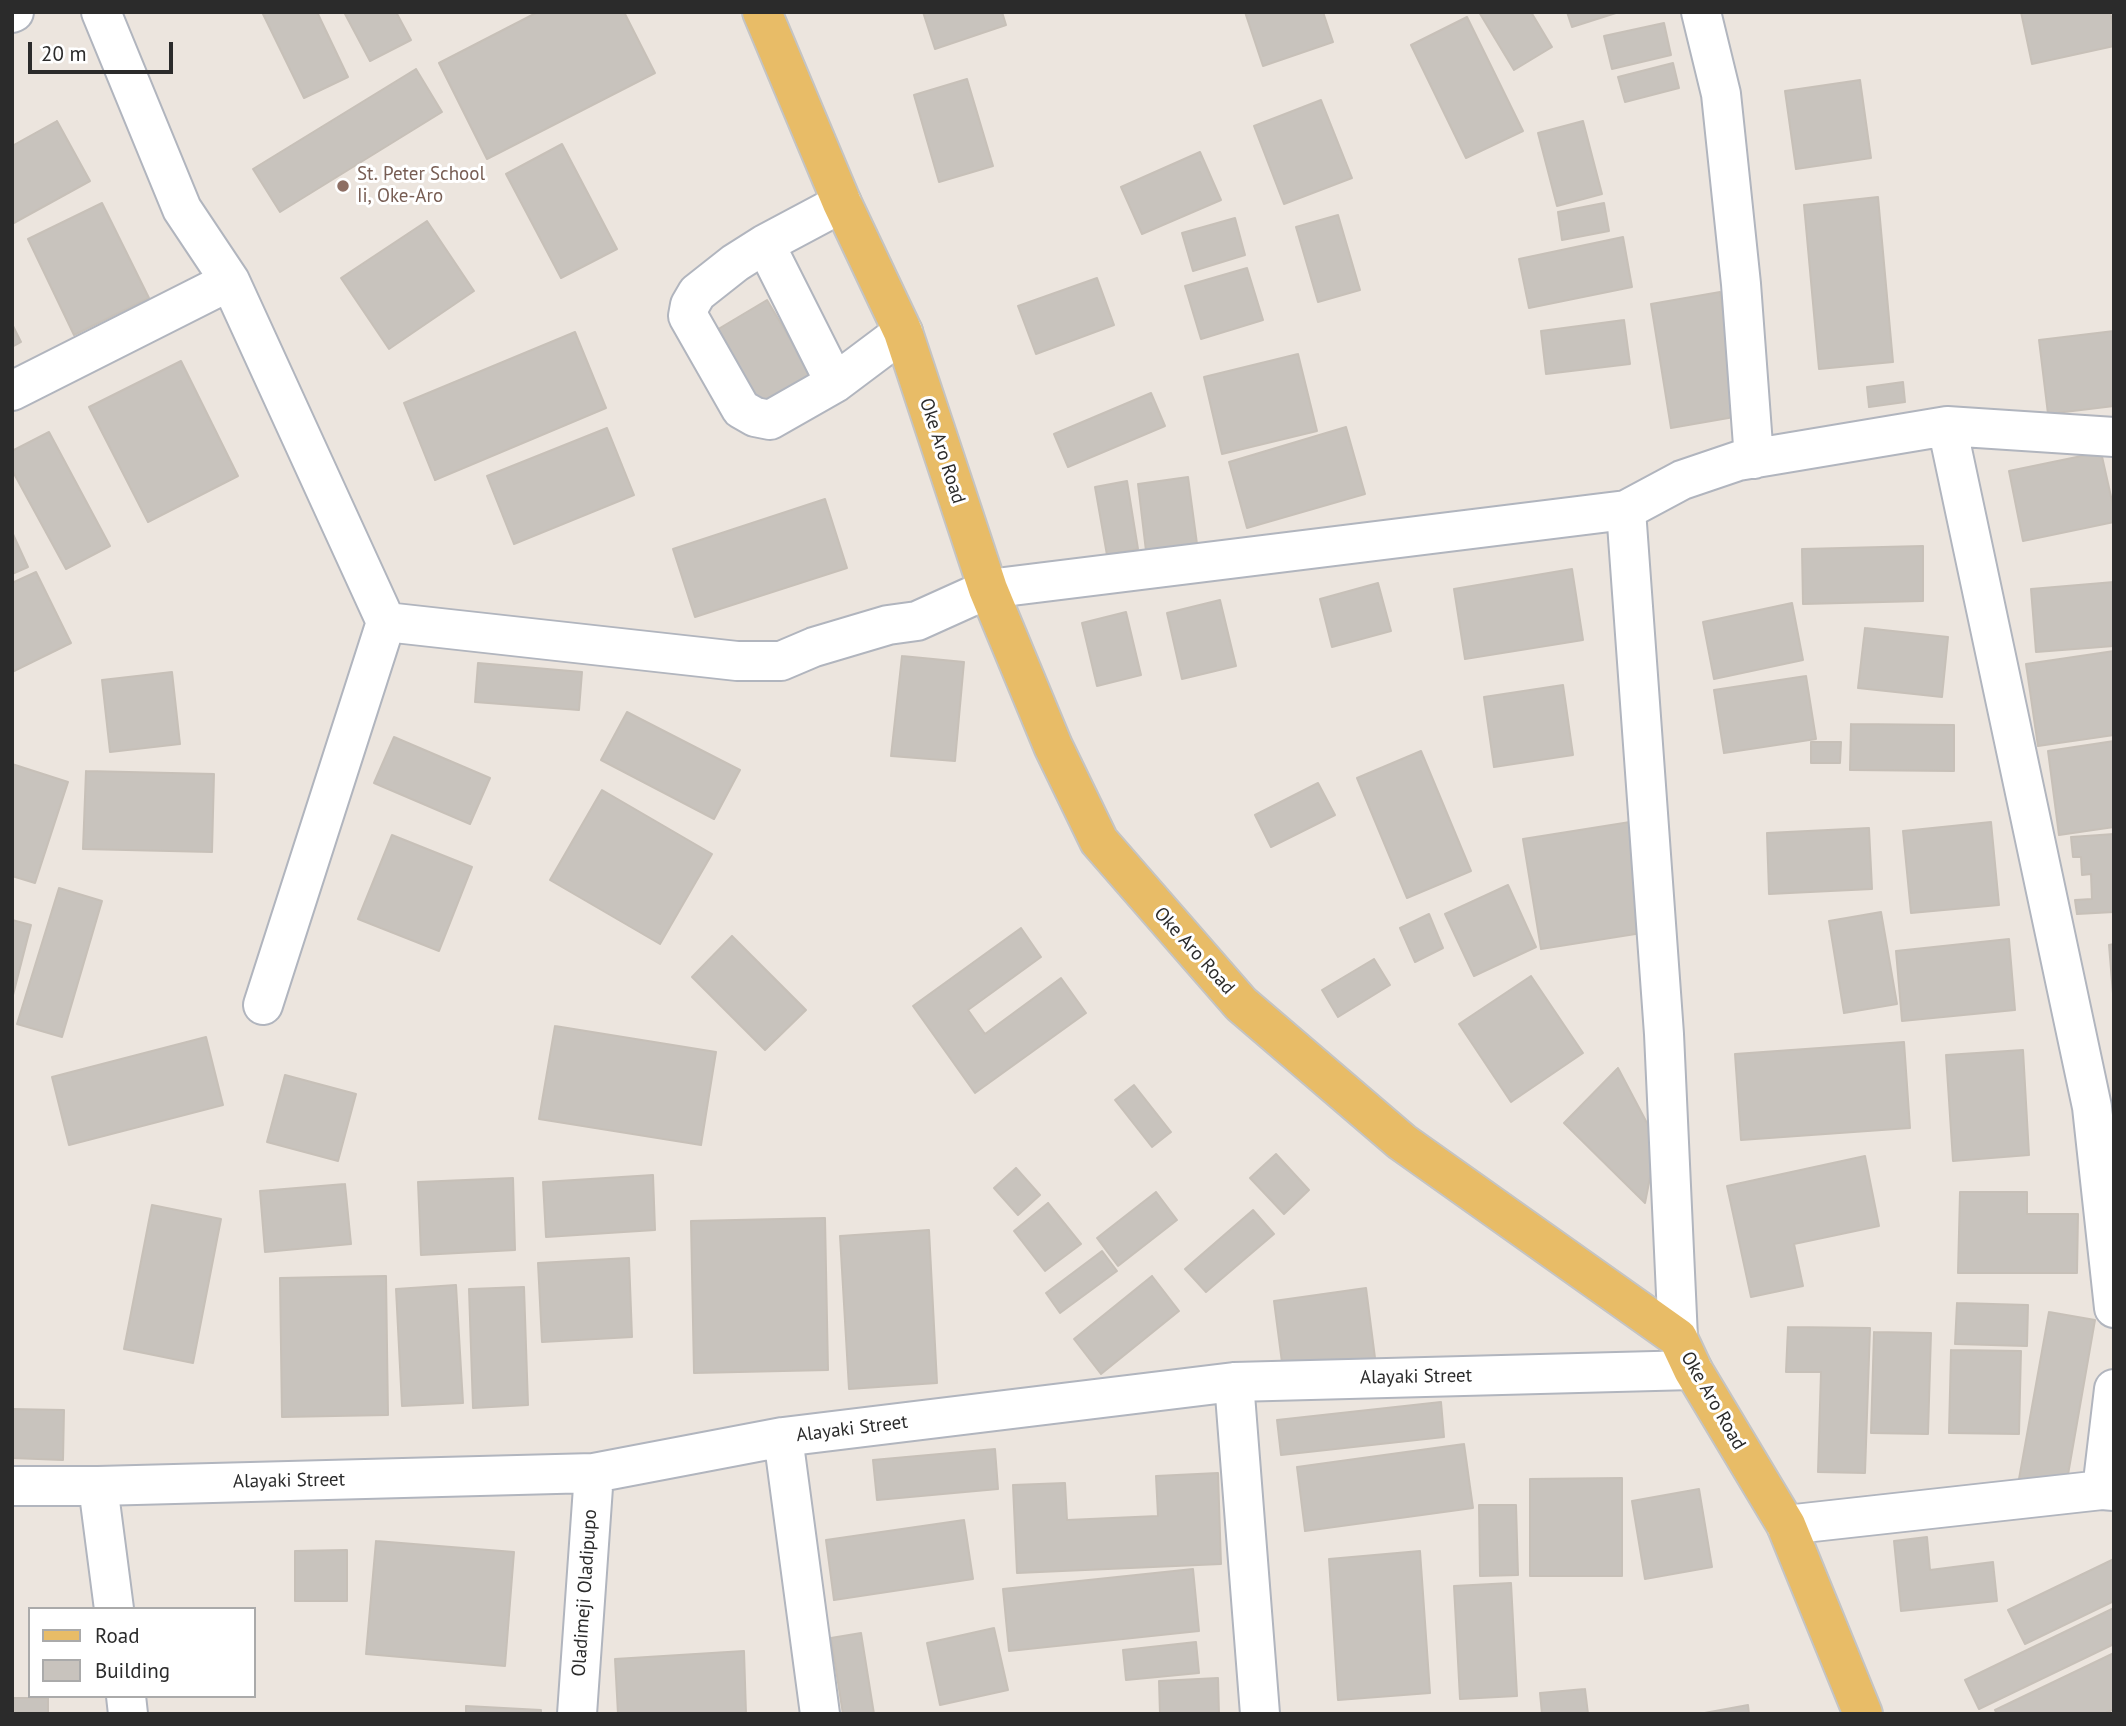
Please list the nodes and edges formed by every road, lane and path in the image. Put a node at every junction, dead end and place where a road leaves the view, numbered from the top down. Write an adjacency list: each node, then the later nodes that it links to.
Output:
1 (101, 12): 6 (street)
2 (762, 12): 4 (main road, Oke Aro Road)
3 (1701, 12): 12 (street)
4 (842, 203): 5 (street); 7 (main road, Oke Aro Road)
5 (765, 244): 8 (street); 8 (street)
6 (230, 281): 9 (street); 15 (street)
7 (903, 332): 8 (street); 14 (main road, Oke Aro Road)
8 (835, 383)
9 (12, 391)
10 (1947, 426): 11 (street); 12 (street); 17 (street)
11 (2114, 437)
12 (1754, 459): 13 (street)
13 (1626, 510): 14 (street); 18 (street)
14 (988, 589): 15 (street); 18 (main road, Oke Aro Road)
15 (386, 622): 16 (street)
16 (263, 1005)
17 (2114, 1308)
18 (1686, 1354): 19 (street, Alayaki Street); 26 (main road, Oke Aro Road)
19 (1234, 1382): 21 (street, Alayaki Street); 30 (street)
20 (2114, 1389): 25 (street)
21 (783, 1437): 22 (street, Alayaki Street); 29 (street)
22 (594, 1473): 24 (street, Alayaki Street); 28 (street, Oladimeji Oladipupo)
23 (12, 1486): 24 (street, Alayaki Street)
24 (98, 1486): 27 (street)
25 (2108, 1491): 26 (street)
26 (1786, 1525): 31 (main road, Oke Aro Road)
27 (114, 1607)
28 (576, 1714)
29 (820, 1714)
30 (1260, 1714)
31 (1863, 1714)

